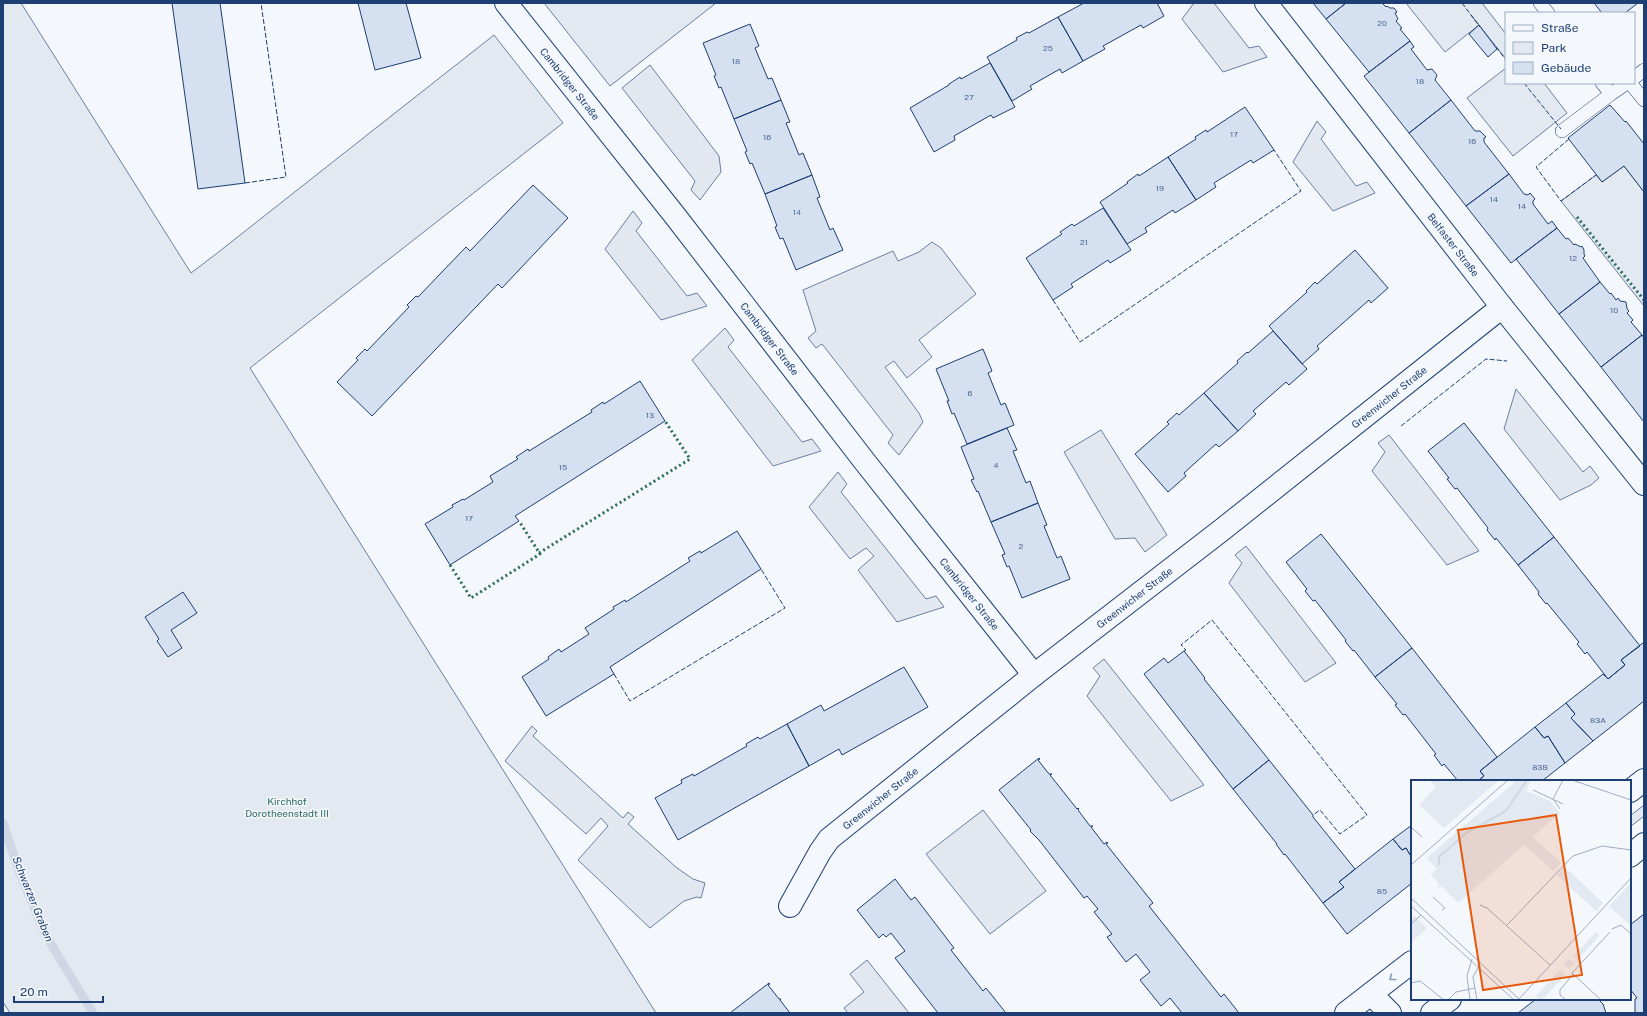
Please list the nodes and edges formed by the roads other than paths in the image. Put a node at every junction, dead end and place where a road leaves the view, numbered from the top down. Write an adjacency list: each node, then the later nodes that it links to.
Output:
1 (506, 3): 15 (street, Cambridger Straße)
2 (1266, 3): 13 (street, Belfaster Straße)
3 (1540, 3): 4 (lane)
4 (1547, 12)
5 (1644, 70): 6 (lane)
6 (1635, 77)
7 (1603, 84): 10 (lane)
8 (1626, 84): 10 (lane)
9 (1629, 84): 11 (lane)
10 (1611, 94): 12 (lane)
11 (1644, 100)
12 (1562, 131)
13 (1502, 307): 14 (street, Belfaster Straße); 15 (street, Greenwicher Straße)
14 (1644, 484)
15 (1034, 675): 20 (street, Greenwicher Straße)
16 (1644, 780): 17 (street)
17 (1631, 790)
18 (1644, 844): 19 (street)
19 (1631, 855)
20 (790, 906)
21 (1411, 963): 22 (street, one-way to 22)
22 (1371, 994): 24 (street); 25 (street)
23 (1449, 1000): 26 (street)
24 (1346, 1013)
25 (1390, 1013)
26 (1432, 1013)

